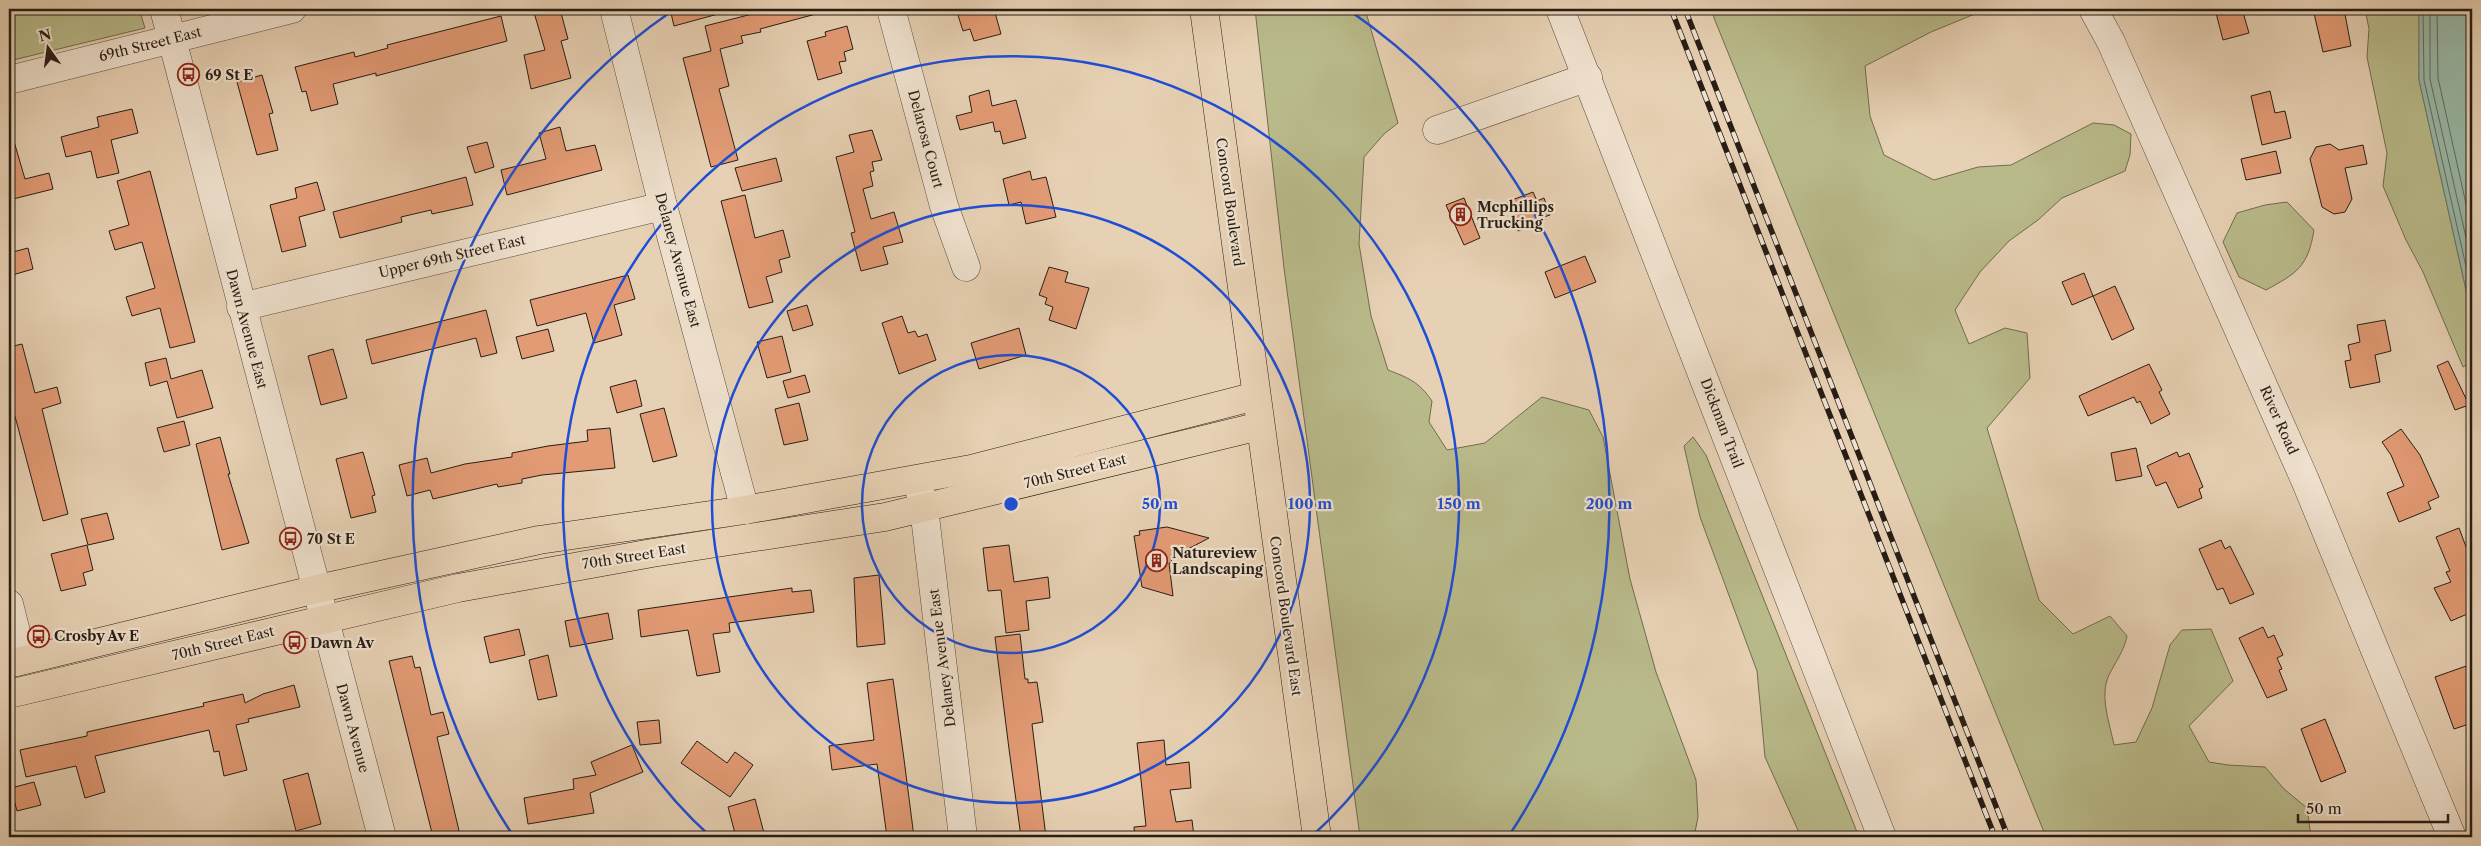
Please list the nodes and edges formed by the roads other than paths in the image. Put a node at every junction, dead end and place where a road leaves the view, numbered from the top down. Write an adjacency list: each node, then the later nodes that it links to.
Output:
1 (164, 9): 8 (street, Dawn Avenue East)
2 (292, 9): 8 (street, 69th Street East)
3 (614, 9): 12 (street, Delaney Avenue East)
4 (891, 9): 13 (street, Delarosa Court)
5 (1204, 9): 15 (main road, Concord Boulevard)
6 (1560, 9): 9 (street, Dickman Trail)
7 (2093, 9): 29 (street, River Road)
8 (172, 39): 10 (street, 69th Street East); 14 (street, Dawn Avenue East)
9 (1588, 77): 11 (street); 28 (street, Dickman Trail)
10 (9, 80)
11 (1436, 130)
12 (663, 206): 14 (street, Upper 69th Street East); 19 (street, Delaney Avenue East)
13 (966, 267)
14 (241, 307): 20 (street, Dawn Avenue East)
15 (1256, 396): 16 (main road, Concord Boulevard East); 17 (main road, 70th Street East)
16 (1260, 426): 18 (main road, 70th Street East); 27 (main road, Concord Boulevard East)
17 (917, 480): 18 (street, Delaney Avenue East); 19 (main road, 70th Street East)
18 (924, 508): 22 (main road, 70th Street East); 26 (street, Delaney Avenue East)
19 (745, 510): 20 (main road, 70th Street East)
20 (317, 588): 22 (street, Dawn Avenue East); 23 (main road, 70th Street East)
21 (9, 604): 23 (street)
22 (324, 618): 24 (main road, 70th Street East); 25 (street, Dawn Avenue)
23 (16, 662)
24 (9, 694)
25 (382, 837)
26 (963, 837)
27 (1317, 837)
28 (1882, 837)
29 (2452, 837)

